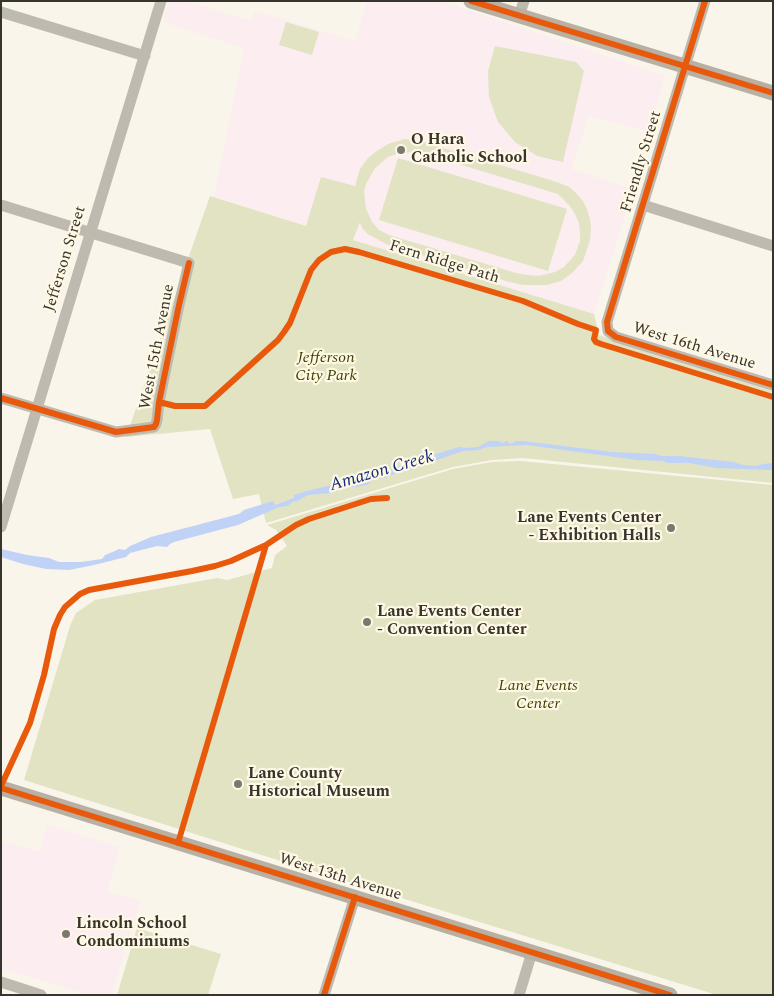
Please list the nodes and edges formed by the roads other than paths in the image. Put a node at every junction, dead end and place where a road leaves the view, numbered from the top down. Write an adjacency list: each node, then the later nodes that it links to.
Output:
1 (161, 1): 7 (street, Jefferson Street)
2 (471, 1): 6 (main road)
3 (524, 1): 6 (street)
4 (705, 1): 8 (street, Friendly Street)
5 (1, 12): 7 (street)
6 (519, 16): 8 (main road)
7 (145, 56): 12 (street, Jefferson Street)
8 (685, 66): 9 (main road); 11 (street, Friendly Street)
9 (773, 93)
10 (1, 205): 12 (street)
11 (643, 205): 13 (street); 14 (street, Friendly Street)
12 (92, 233): 17 (street, Jefferson Street); 17 (street, West 15th Avenue)
13 (773, 246)
14 (608, 331): 15 (street, West 16th Avenue)
15 (773, 386)
16 (1, 398): 17 (street, West 15th Avenue)
17 (37, 408): 18 (street, Jefferson Street)
18 (1, 527)
19 (1, 788): 20 (main road, West 13th Avenue)
20 (355, 897): 21 (main road, West 13th Avenue); 24 (street)
21 (532, 952): 25 (street); 26 (main road, West 13th Avenue)
22 (1, 982): 23 (street)
23 (41, 995)
24 (324, 995)
25 (519, 995)
26 (670, 995)

